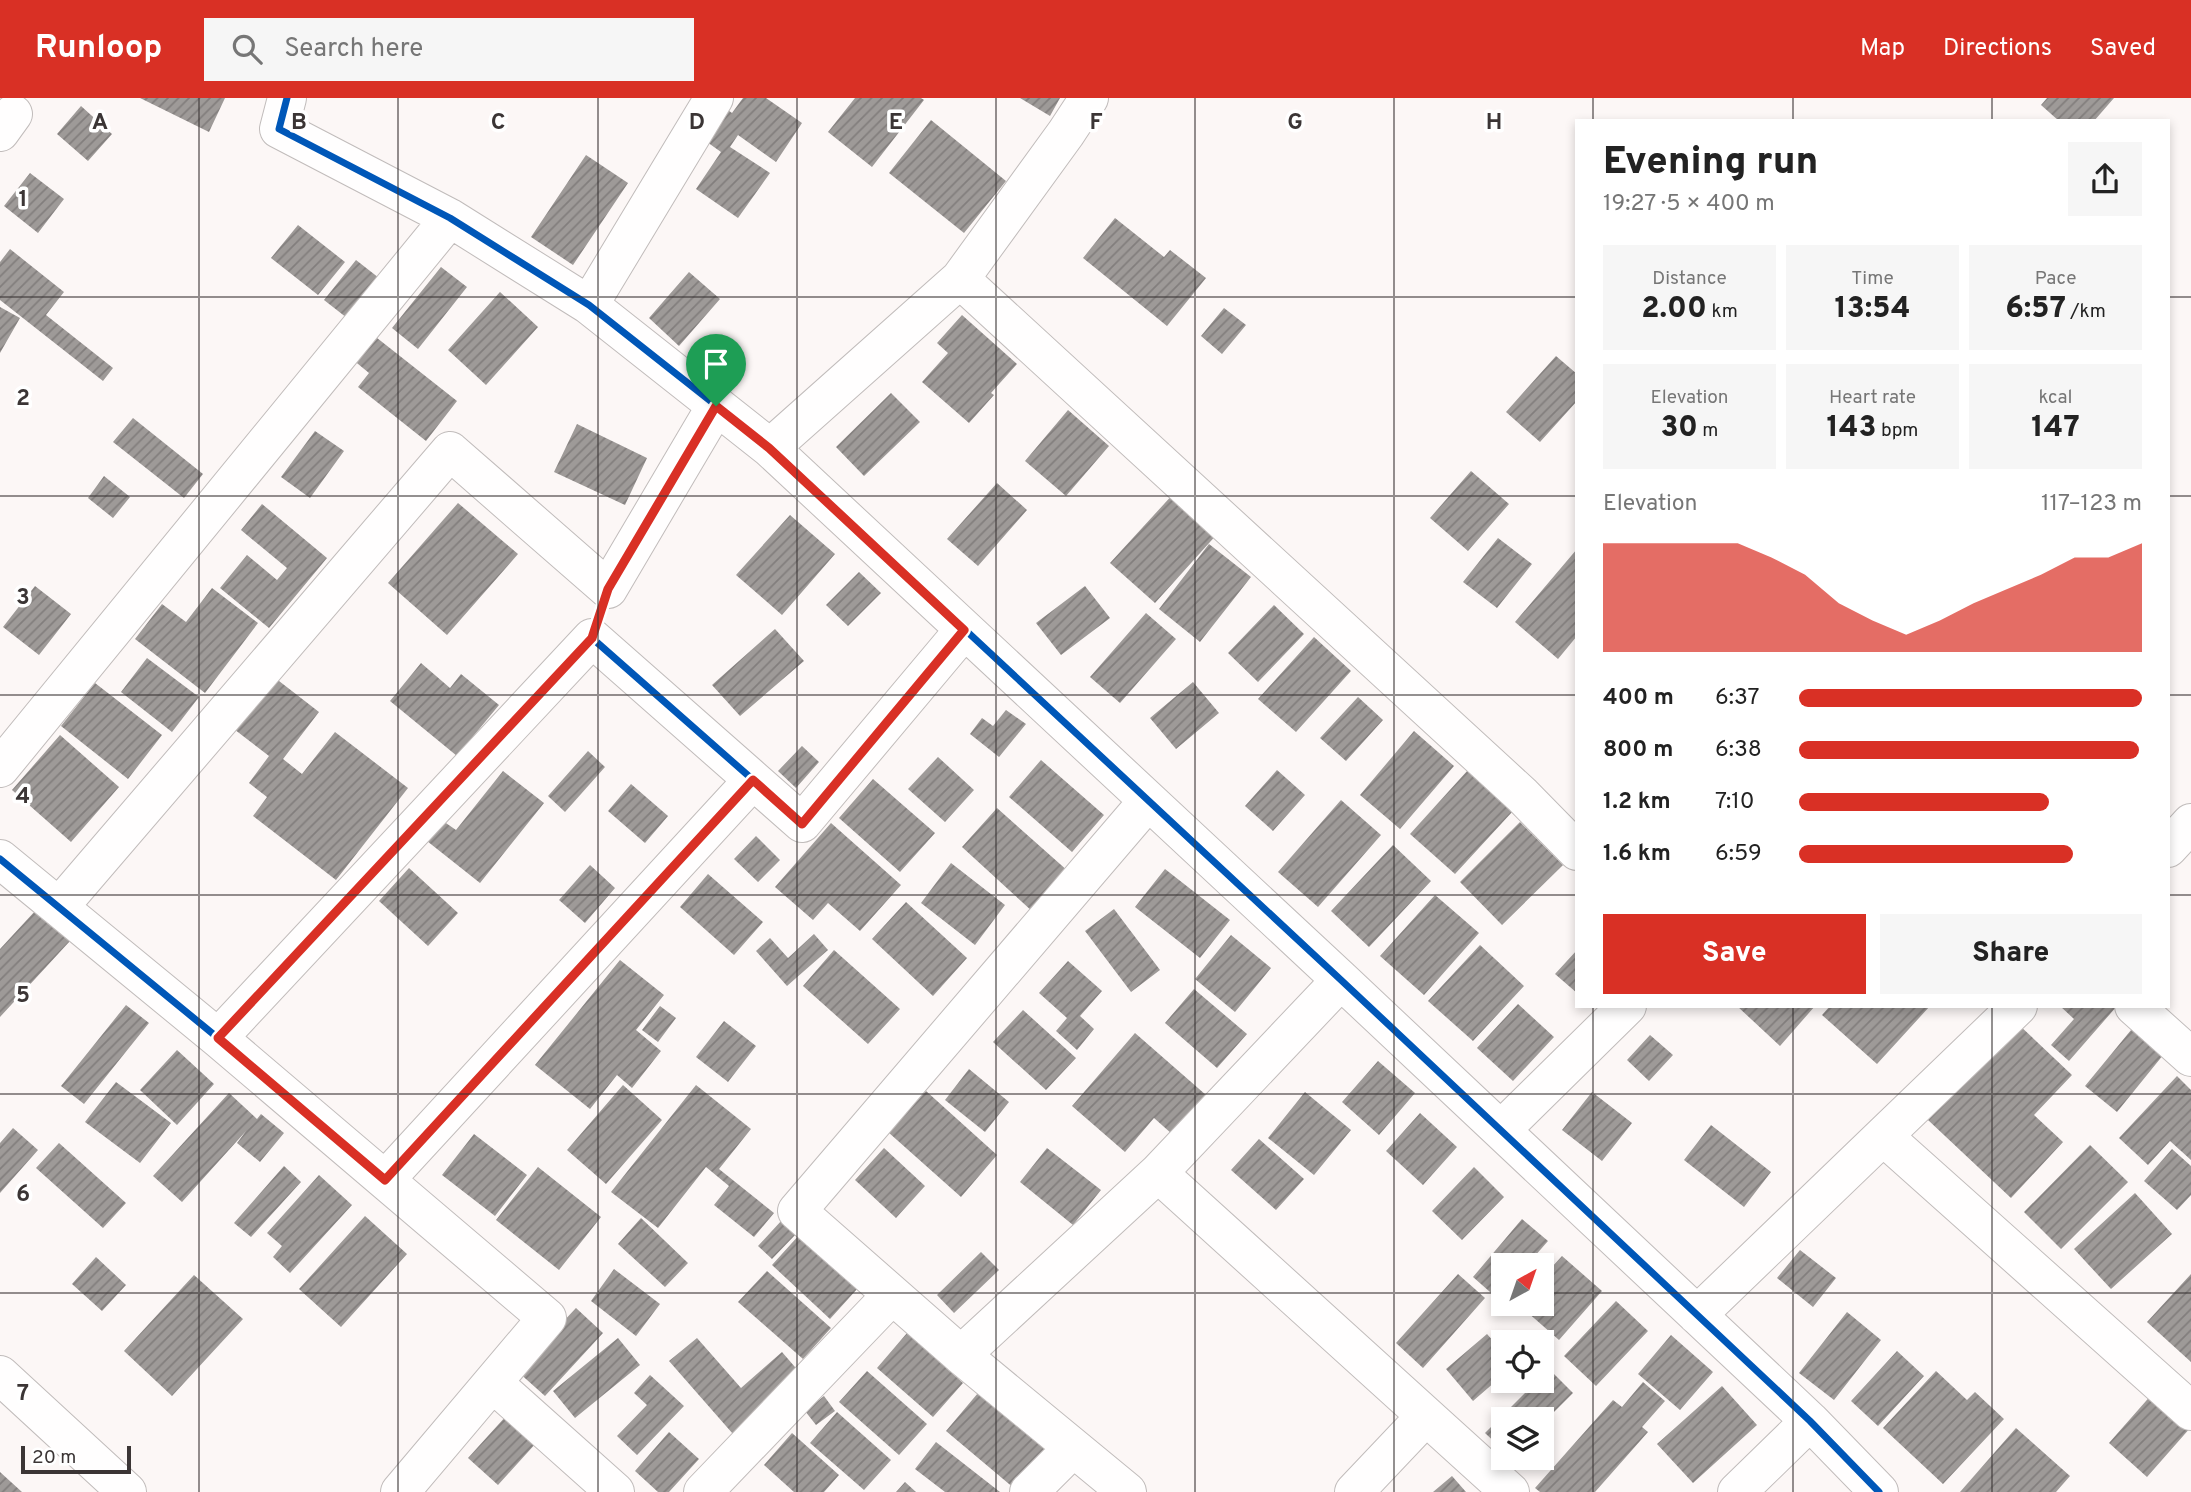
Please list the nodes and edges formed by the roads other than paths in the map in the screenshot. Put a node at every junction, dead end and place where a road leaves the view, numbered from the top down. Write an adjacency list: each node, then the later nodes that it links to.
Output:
1 (287, 98): 4 (street)
2 (714, 98): 6 (street)
3 (1089, 98): 5 (street)
4 (450, 218): 6 (street); 12 (street)
5 (960, 279): 8 (street); 17 (street)
6 (589, 305): 7 (street)
7 (716, 406): 8 (street); 9 (street)
8 (769, 448): 10 (street)
9 (608, 589): 11 (street); 19 (street)
10 (964, 630): 13 (street); 14 (street)
11 (592, 638): 13 (street); 24 (street)
12 (0, 768)
13 (753, 780): 29 (street)
14 (1148, 801): 20 (street); 30 (street)
15 (2191, 823): 16 (street)
16 (2170, 846)
17 (1575, 849)
18 (0, 859): 19 (street)
19 (59, 907): 24 (street)
20 (1341, 980): 26 (street); 28 (street)
21 (1625, 1008): 26 (street)
22 (2016, 1008): 27 (street)
23 (2136, 1008): 25 (street)
24 (218, 1038): 29 (street)
25 (2191, 1057)
26 (1501, 1130): 31 (street)
27 (1883, 1136): 31 (street); 35 (street)
28 (1158, 1173): 32 (street); 36 (street)
29 (385, 1180): 34 (street)
30 (892, 1295): 32 (street); 42 (street)
31 (1697, 1315): 37 (street)
32 (961, 1355): 38 (street)
33 (0, 1375): 39 (street)
34 (493, 1383): 40 (street); 41 (street)
35 (2191, 1411)
36 (1426, 1416): 45 (street); 46 (street)
37 (1810, 1421): 47 (street); 48 (street)
38 (1073, 1448): 43 (street); 44 (street)
39 (109, 1486)
40 (400, 1492)
41 (615, 1492)
42 (703, 1492)
43 (1029, 1492)
44 (1127, 1492)
45 (1354, 1492)
46 (1510, 1492)
47 (1737, 1492)
48 (1879, 1492)

